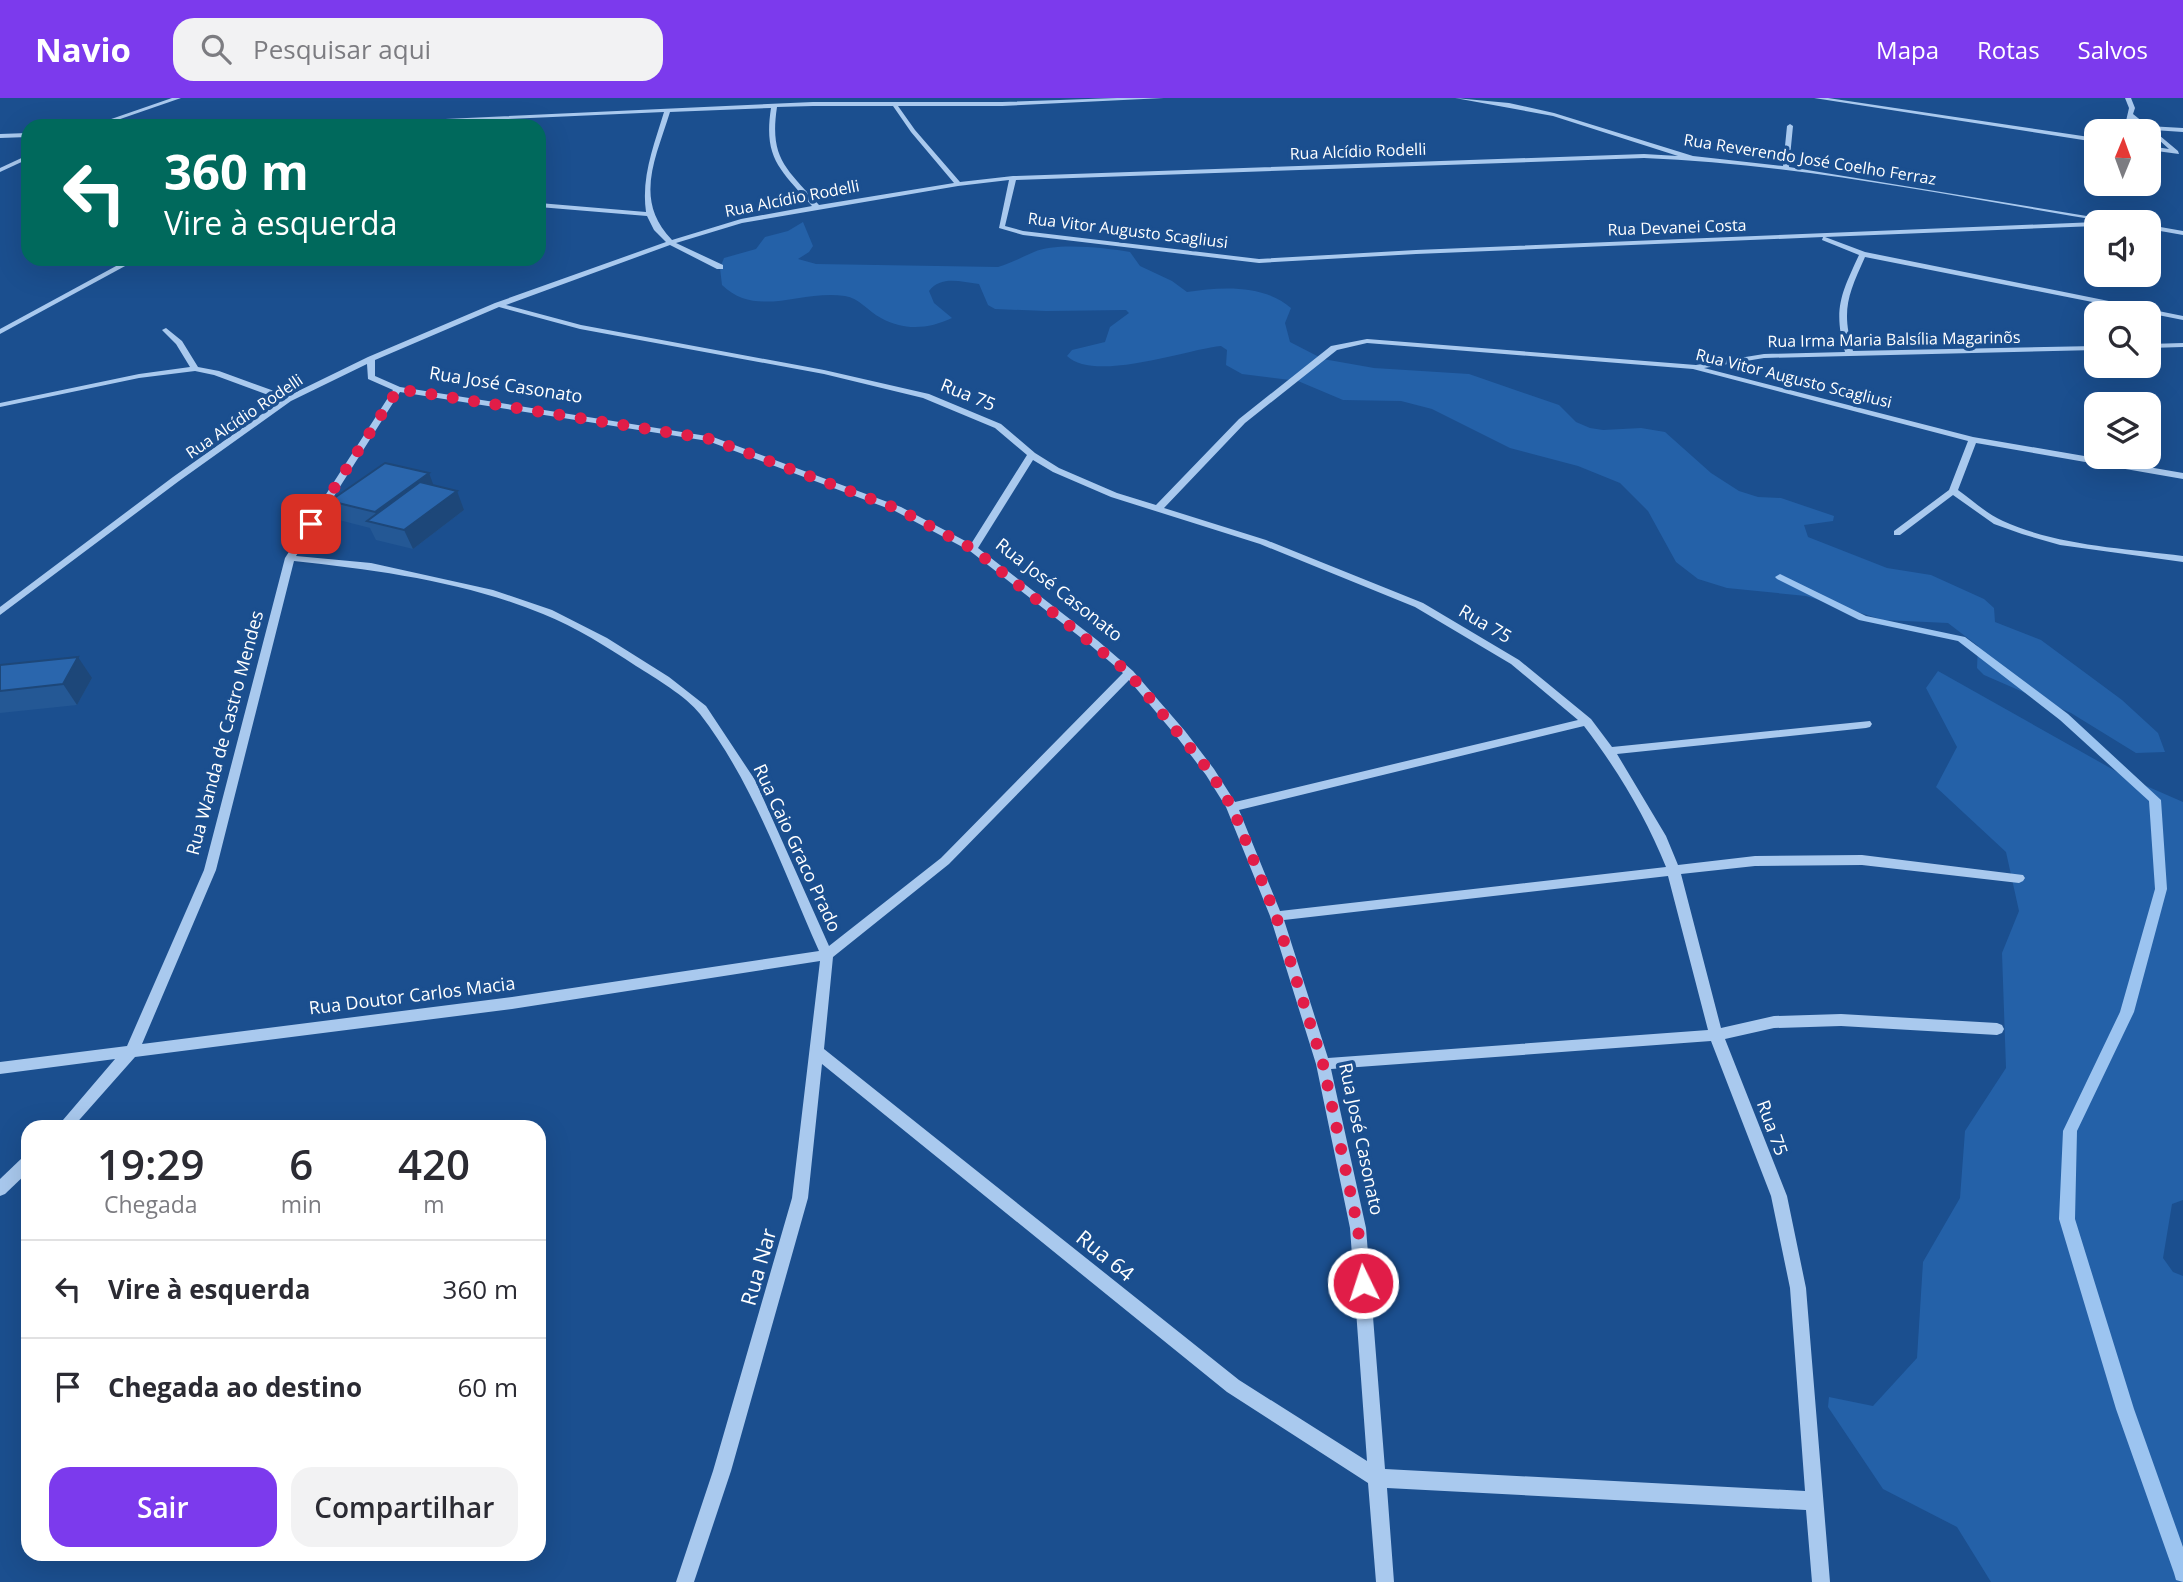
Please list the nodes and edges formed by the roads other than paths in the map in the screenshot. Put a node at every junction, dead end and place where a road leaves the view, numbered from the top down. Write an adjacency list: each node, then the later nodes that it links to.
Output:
1 (178, 98): 12 (street)
2 (1161, 98): 7 (street)
3 (1458, 98): 25 (street, Rua Reverendo José Coelho Ferraz)
4 (1817, 98): 9 (street)
5 (1865, 98): 9 (street)
6 (2128, 98): 11 (street)
7 (895, 105): 8 (street); 30 (street)
8 (774, 106): 10 (street); 34 (street)
9 (1884, 107): 22 (street)
10 (668, 110): 13 (street); 35 (street)
11 (2130, 114): 14 (street); 15 (street)
12 (115, 119)
13 (546, 119)
14 (2129, 119)
15 (2137, 119)
16 (1790, 127): 27 (street)
17 (2161, 129): 18 (street)
18 (2183, 130)
19 (21, 135): 20 (street)
20 (0, 136)
21 (2161, 137): 24 (street)
22 (2084, 138)
23 (2161, 150): 24 (street)
24 (2180, 153)
25 (1692, 158): 27 (street, Rua Reverendo José Coelho Ferraz); 29 (street, Rua Alcídio Rodelli)
26 (21, 160): 28 (street)
27 (1786, 168): 32 (street, Rua Reverendo José Coelho Ferraz)
28 (0, 170)
29 (1013, 178): 30 (street, Rua Alcídio Rodelli); 43 (street, Rua Vitor Augusto Scagliusi)
30 (958, 184): 34 (street, Rua Alcídio Rodelli)
31 (1960, 184): 32 (street)
32 (1958, 196): 36 (street, Rua Reverendo José Coelho Ferraz)
33 (546, 206): 35 (street)
34 (817, 206): 41 (street, Rua Alcídio Rodelli)
35 (648, 214): 41 (street)
36 (2084, 216)
37 (2084, 225): 40 (street, Rua Devanei Costa)
38 (2161, 229): 39 (street)
39 (2183, 233)
40 (1817, 236): 42 (street); 43 (street, Rua Devanei Costa)
41 (670, 242): 45 (street); 46 (street, Rua Alcídio Rodelli)
42 (1863, 254): 47 (street); 53 (street)
43 (1259, 261)
44 (121, 266): 49 (street)
45 (720, 267)
46 (498, 305): 54 (street, Rua Alcídio Rodelli); 61 (street, Rua 75)
47 (2183, 318)
48 (166, 330): 56 (street)
49 (0, 332)
50 (2183, 345): 51 (street)
51 (2161, 346)
52 (2084, 348): 53 (street, Rua Irma Maria Balsília Magarinõs)
53 (1850, 354): 55 (street, Rua Irma Maria Balsília Magarinõs)
54 (371, 359): 57 (street); 58 (street, Rua Alcídio Rodelli)
55 (1693, 367): 60 (street, Rua Vitor Augusto Scagliusi); 64 (street, Rua Vitor Augusto Scagliusi)
56 (195, 369): 58 (street); 59 (street)
57 (398, 389): 66 (street, Rua José Casonato); 67 (street, Rua Wanda de Castro Mendes)
58 (288, 399): 69 (street, Rua Alcídio Rodelli)
59 (0, 405)
60 (1973, 440): 62 (street, Rua Vitor Augusto Scagliusi); 63 (street)
61 (1032, 455): 64 (street, Rua 75); 66 (street)
62 (2183, 476)
63 (1953, 491): 65 (street); 68 (street)
64 (1158, 508): 71 (street, Rua 75)
65 (1897, 533)
66 (973, 549): 70 (street, Rua José Casonato)
67 (290, 558): 78 (street, Rua Caio Graco Prado); 81 (street, Rua Wanda de Castro Mendes)
68 (2183, 559)
69 (0, 612)
70 (1129, 673): 74 (street, Rua José Casonato); 78 (street)
71 (1587, 722): 73 (street, Rua 75); 74 (street)
72 (1866, 724): 73 (street)
73 (1609, 751): 75 (street, Rua 75)
74 (1232, 807): 77 (street, Rua José Casonato)
75 (1672, 869): 76 (street); 77 (street); 80 (street, Rua 75)
76 (2019, 878)
77 (1276, 916): 83 (street, Rua José Casonato)
78 (827, 955): 81 (street, Rua Doutor Carlos Macia); 82 (street, Rua Nar)
79 (1997, 1029): 80 (street)
80 (1716, 1035): 83 (street); 89 (street, Rua 75)
81 (132, 1050): 84 (street, Rua Doutor Carlos Macia); 85 (street, Rua Wanda de Castro Mendes)
82 (817, 1052): 88 (street, Rua 64); 90 (street, Rua Nar)
83 (1323, 1064): 88 (street, Rua José Casonato)
84 (0, 1068)
85 (70, 1120)
86 (21, 1169): 87 (street)
87 (0, 1189)
88 (1377, 1478): 89 (street); 91 (street, Rua José Casonato)
89 (1816, 1502): 92 (street, Rua 75)
90 (685, 1582)
91 (1385, 1582)
92 (1821, 1582)

